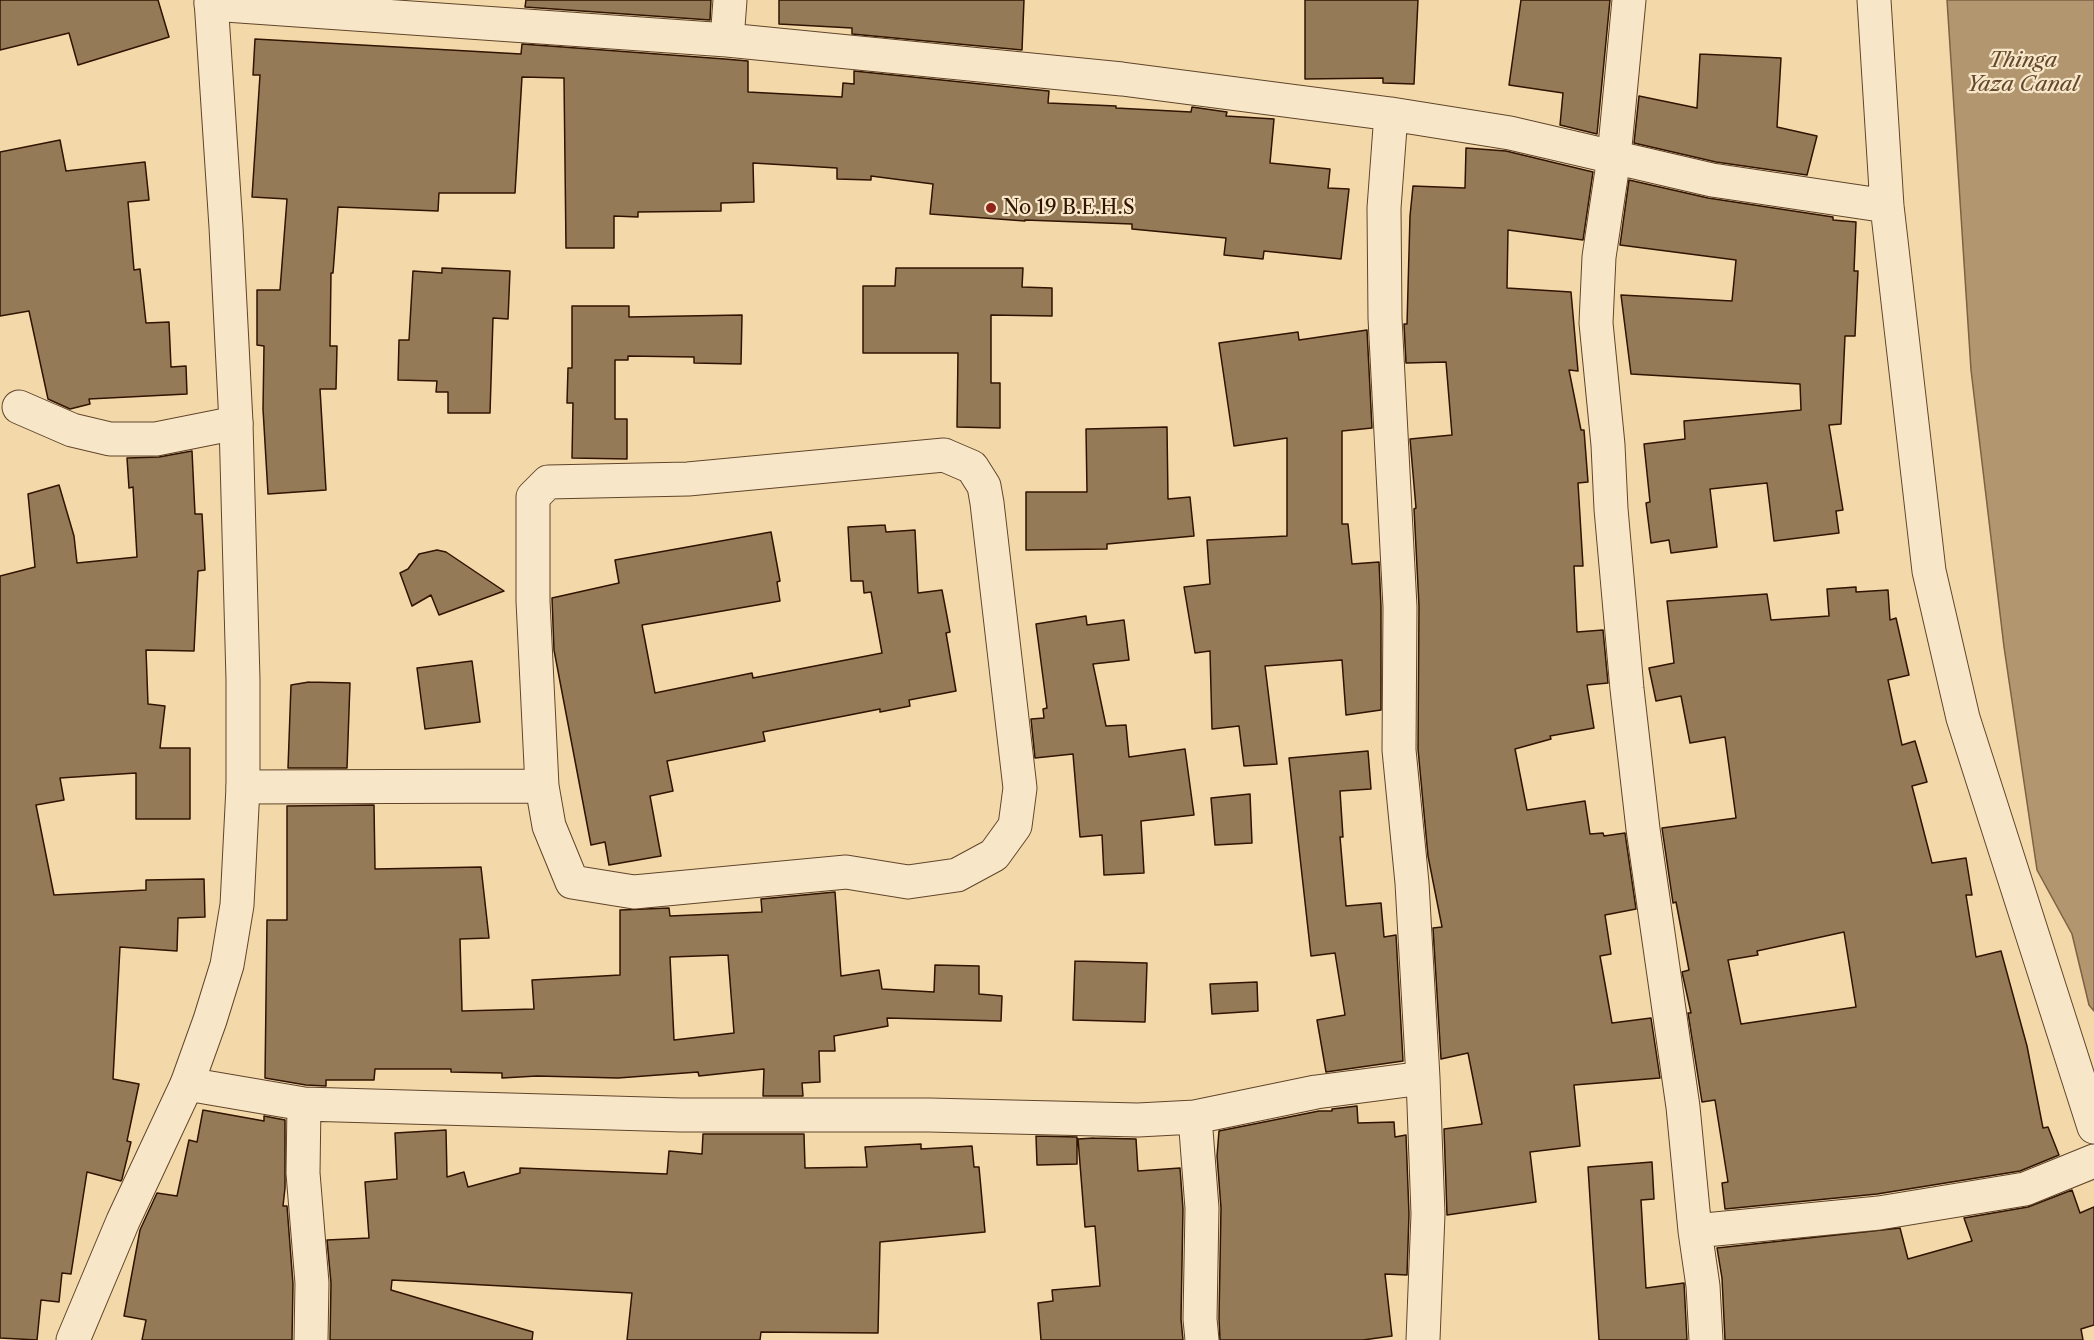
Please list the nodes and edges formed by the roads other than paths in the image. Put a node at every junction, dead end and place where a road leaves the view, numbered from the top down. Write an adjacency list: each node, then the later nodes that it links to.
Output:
1 (730, 0): 5 (street)
2 (1629, 0): 7 (street)
3 (1874, 0): 8 (street)
4 (211, 2): 5 (street); 10 (street)
5 (726, 40): 6 (street)
6 (1391, 114): 7 (street); 13 (street)
7 (1614, 157): 8 (street); 19 (street)
8 (1887, 206): 17 (street)
9 (19, 407): 10 (street)
10 (236, 423): 12 (street)
11 (542, 786): 11 (street); 12 (street)
12 (243, 787): 14 (street)
13 (1422, 1078): 16 (street); 23 (street)
14 (186, 1084): 15 (street); 20 (street)
15 (304, 1104): 16 (street); 21 (street)
16 (1195, 1117): 22 (street)
17 (2094, 1127)
18 (2094, 1161): 19 (street)
19 (1695, 1231): 24 (street)
20 (73, 1340)
21 (310, 1340)
22 (1202, 1340)
23 (1423, 1340)
24 (1706, 1340)

